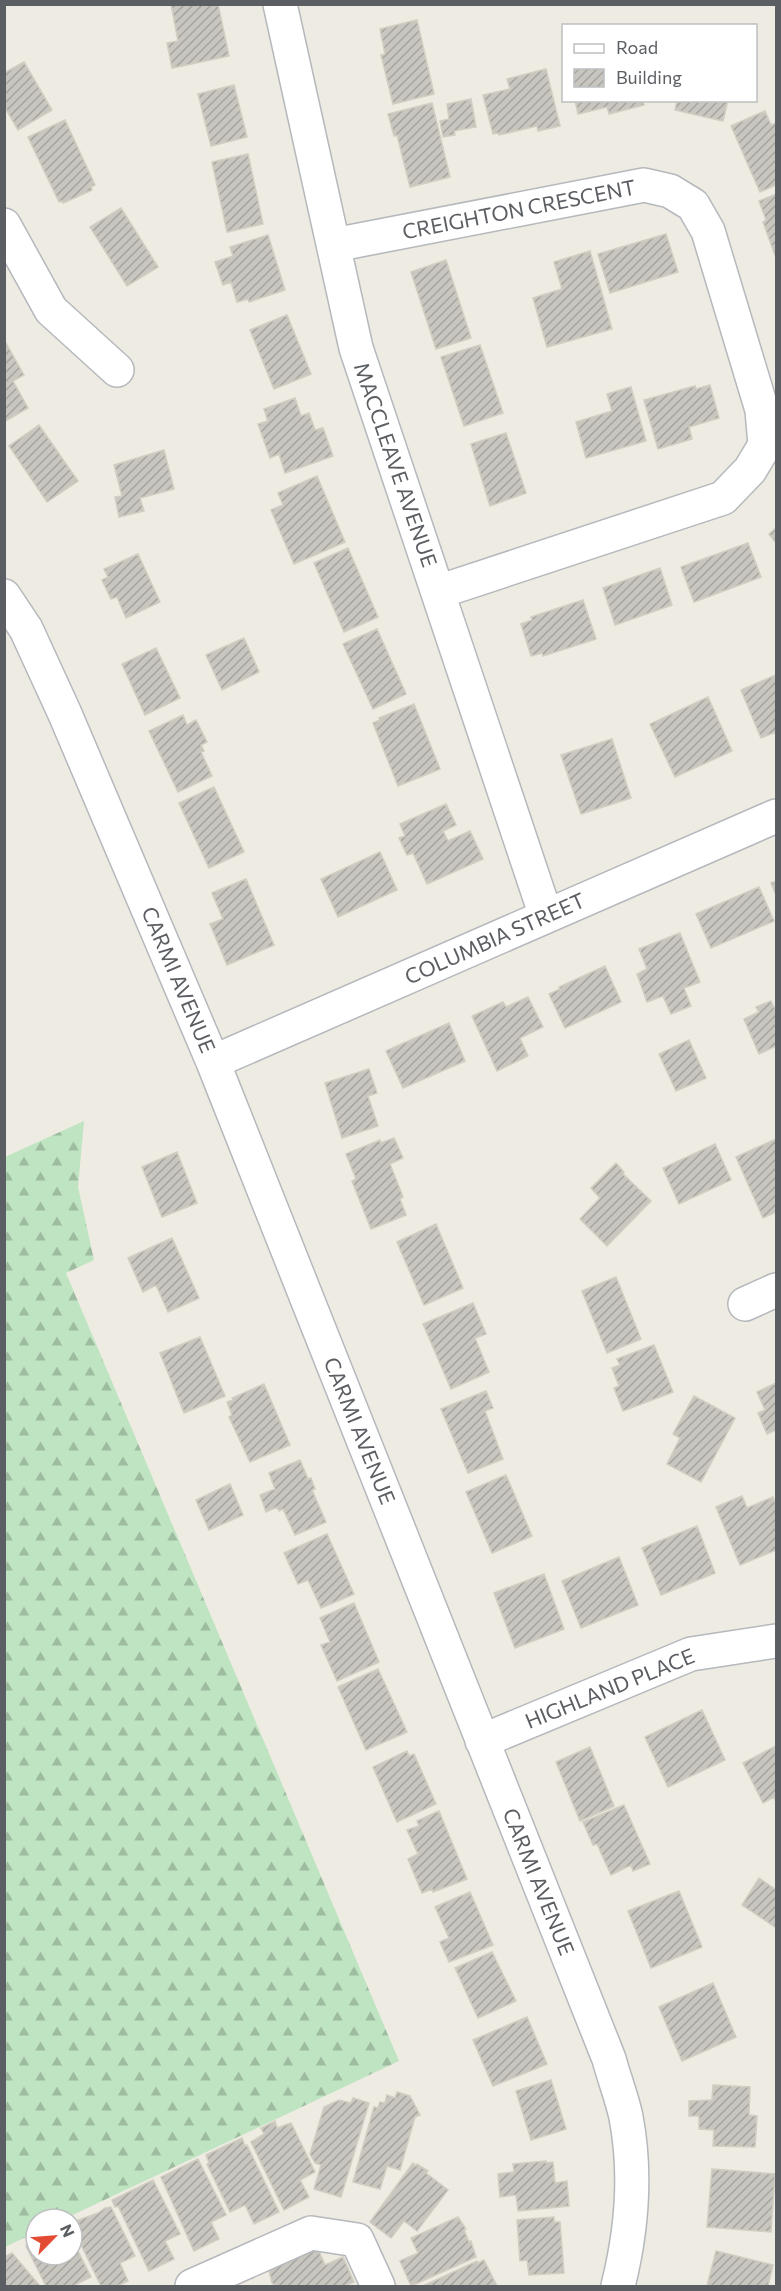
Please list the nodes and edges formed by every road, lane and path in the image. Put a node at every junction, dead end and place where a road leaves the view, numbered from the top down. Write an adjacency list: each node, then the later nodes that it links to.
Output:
1 (280, 4): 3 (street, MACCLEAVE AVENUE)
2 (4, 225): 4 (street)
3 (334, 245): 5 (street, MACCLEAVE AVENUE); 5 (street, CREIGHTON CRESCENT)
4 (117, 370)
5 (438, 592): 8 (street, MACCLEAVE AVENUE)
6 (4, 596): 9 (street, CARMI AVENUE)
7 (777, 816): 8 (street, COLUMBIA STREET)
8 (546, 916): 9 (street, COLUMBIA STREET)
9 (213, 1062): 13 (street, CARMI AVENUE)
10 (777, 1290): 11 (street)
11 (745, 1304)
12 (777, 1641): 13 (street, HIGHLAND PLACE)
13 (482, 1741): 16 (street, CARMI AVENUE)
14 (192, 2286): 15 (street)
15 (378, 2286)
16 (618, 2286)

